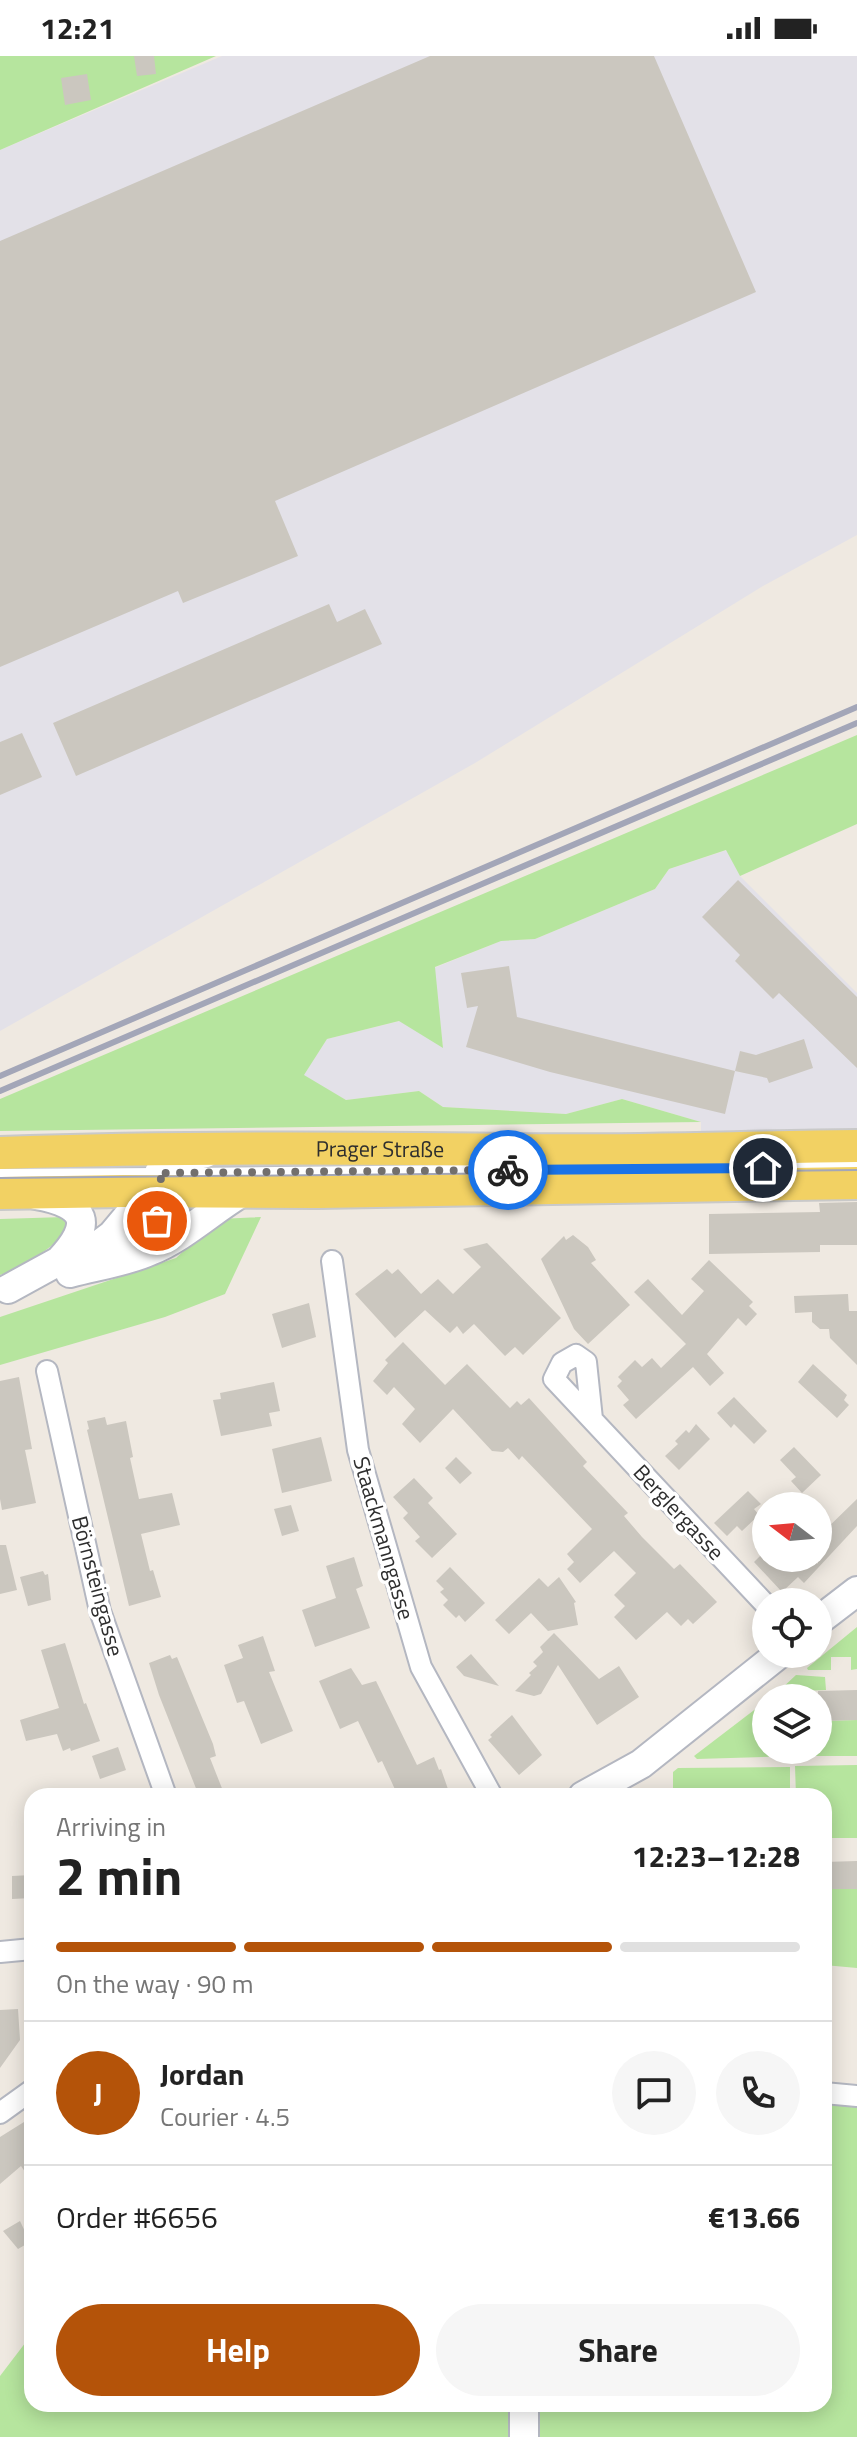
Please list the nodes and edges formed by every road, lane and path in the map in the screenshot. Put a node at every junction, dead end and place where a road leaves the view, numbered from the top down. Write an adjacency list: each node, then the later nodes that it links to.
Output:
1 (857, 1146): 3 (main road, Prager Straße)
2 (124, 1149): 3 (main road, Prager Straße); 4 (main road, Prager Straße); 7 (main road)
3 (226, 1149): 7 (main road)
4 (0, 1153)
5 (857, 1166): 7 (lane)
6 (0, 1174): 7 (lane)
7 (159, 1180): 9 (main road, Prager Straße); 10 (main road, Prager Straße); 11 (main road); 12 (main road)
8 (857, 1183): 10 (main road, Prager Straße)
9 (14, 1193): 11 (main road)
10 (241, 1193): 12 (main road)
11 (59, 1261): 14 (main road)
12 (117, 1261): 14 (main road)
13 (332, 1261): 22 (street, Staackmanngasse)
14 (4, 1290)
15 (47, 1371): 21 (street, Börnsteingasse)
16 (592, 1419): 17 (street, Berglergasse)
17 (752, 1590)
18 (857, 1591): 19 (main road)
19 (832, 1610)
20 (761, 1668): 23 (main road)
21 (163, 1788)
22 (488, 1788)
23 (598, 1788)
24 (24, 1950): 25 (street)
25 (0, 1952)
26 (832, 2094): 28 (street)
27 (24, 2096): 29 (street)
28 (857, 2096)
29 (0, 2113)
30 (524, 2412): 31 (main road)
31 (524, 2437)

